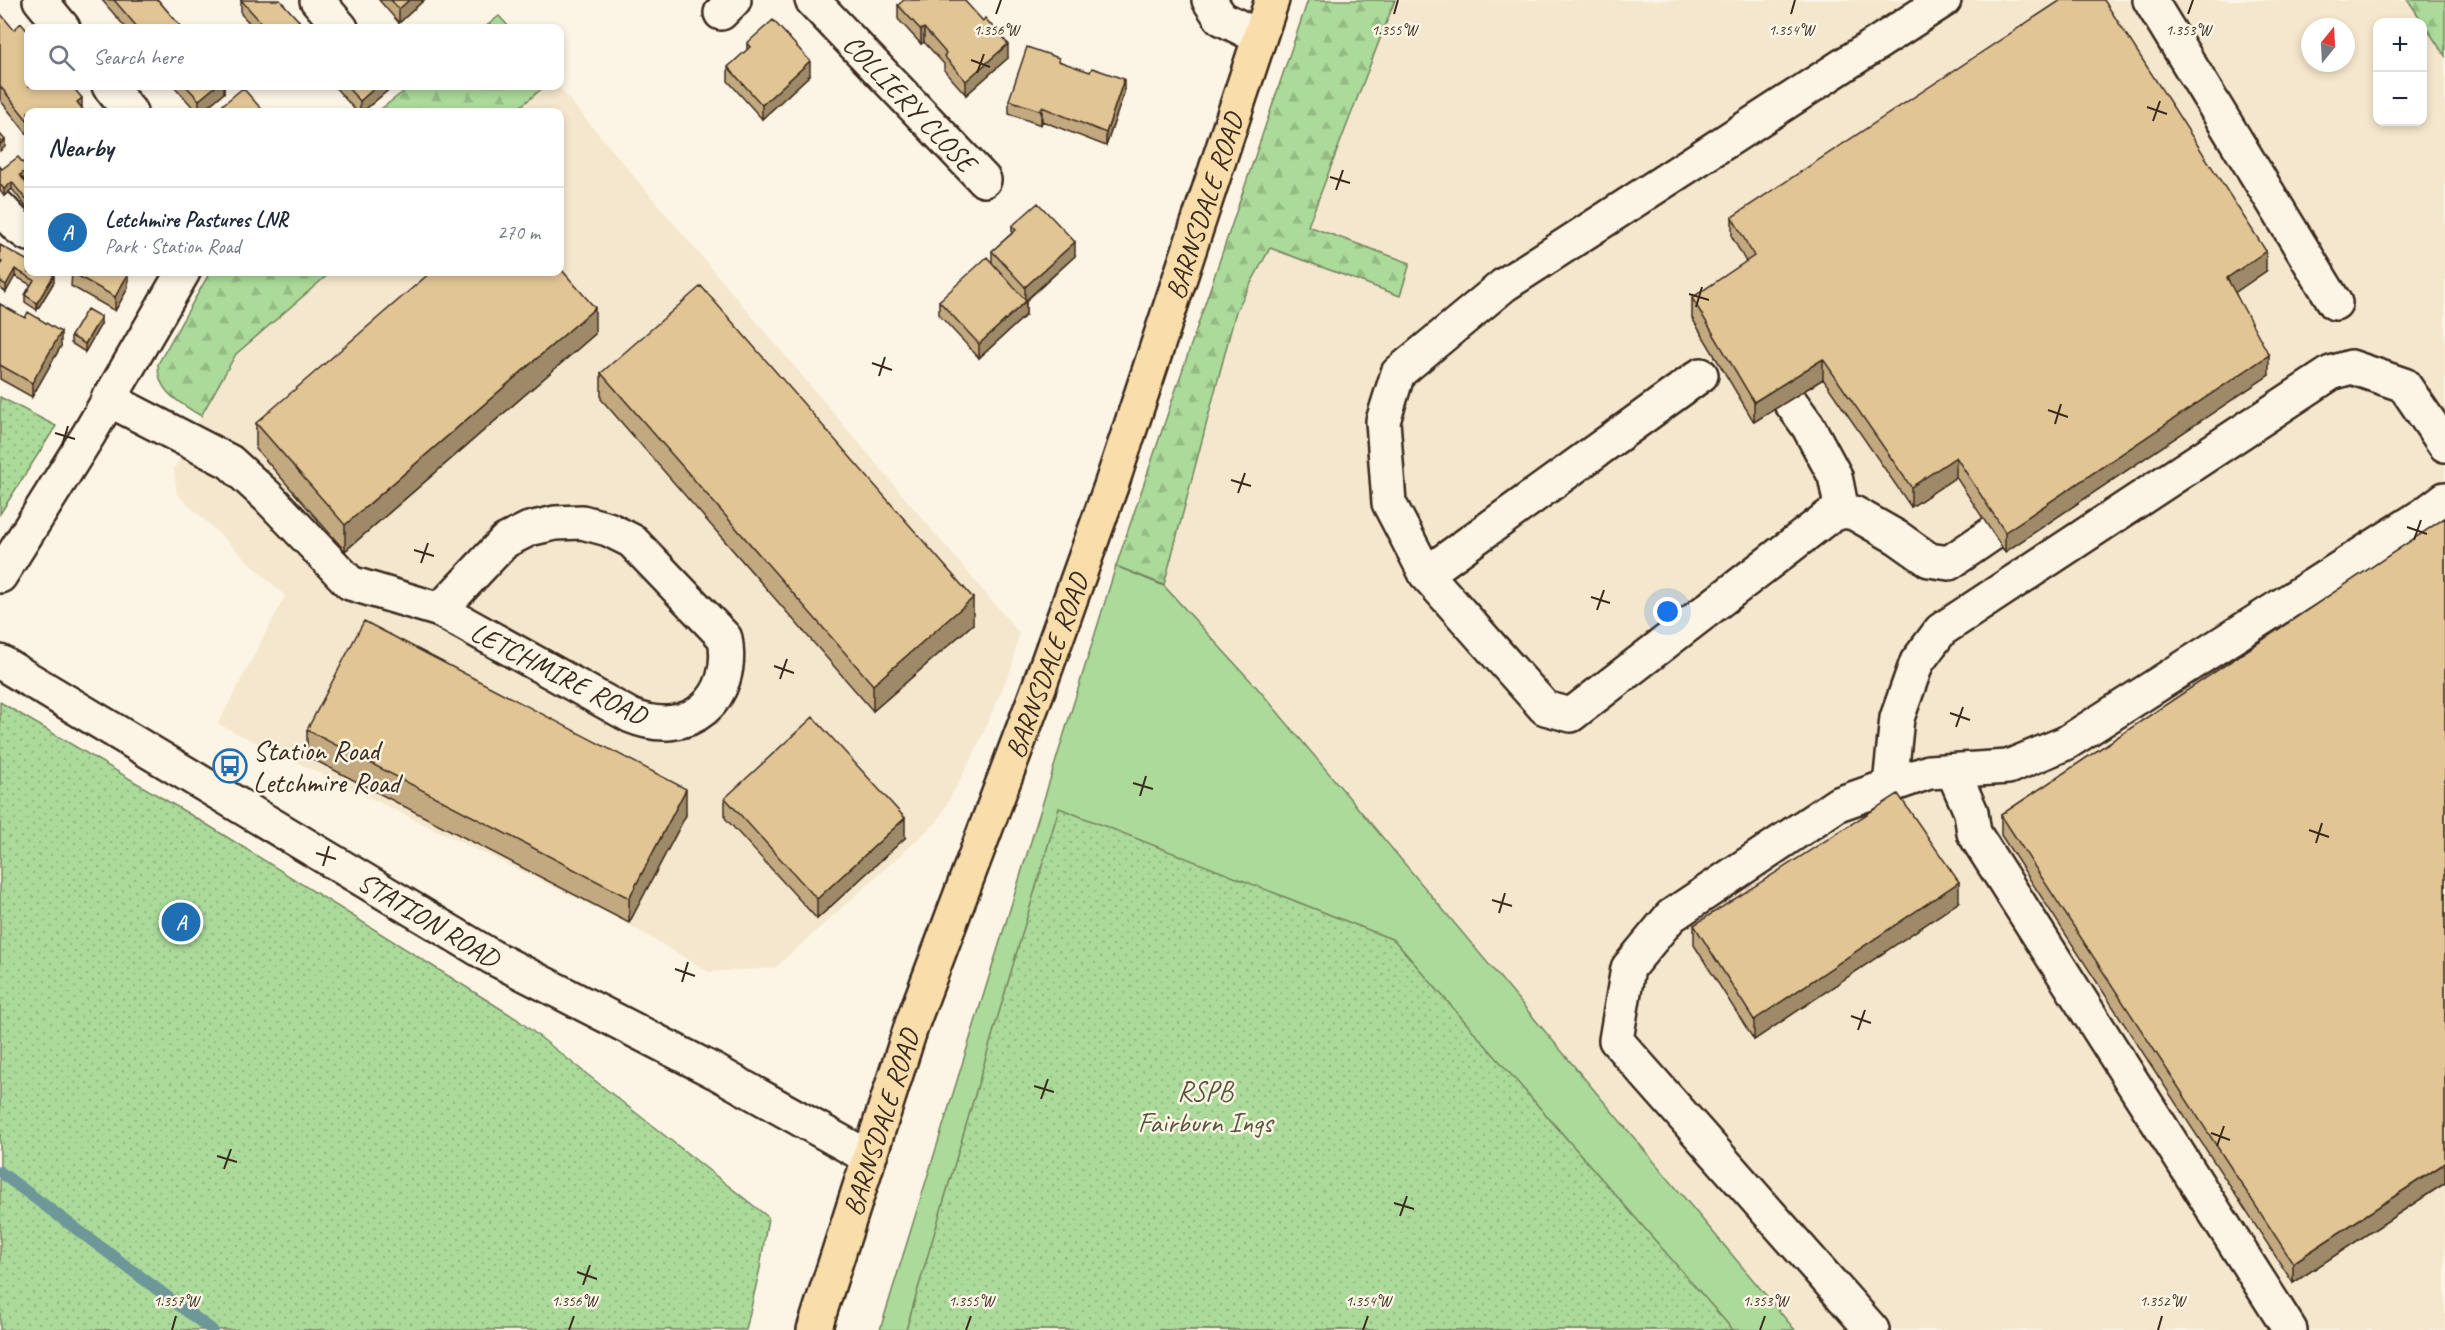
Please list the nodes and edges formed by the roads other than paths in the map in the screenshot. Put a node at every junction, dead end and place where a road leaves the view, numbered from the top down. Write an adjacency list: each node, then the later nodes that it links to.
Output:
1 (40, 0): 8 (street)
2 (317, 0): 9 (street)
3 (812, 0): 13 (street, COLLIERY CLOSE)
4 (1209, 0): 10 (street)
5 (1272, 0): 10 (main road, BARNSDALE ROAD)
6 (1944, 0): 25 (street)
7 (2150, 0): 17 (street)
8 (60, 24)
9 (338, 24)
10 (1259, 37): 31 (main road, BARNSDALE ROAD)
11 (112, 90): 12 (street)
12 (127, 108)
13 (984, 180)
14 (0, 208): 15 (street)
15 (24, 231)
16 (181, 276): 19 (street)
17 (2335, 303)
18 (1701, 375): 25 (street)
19 (108, 399): 26 (street); 27 (street, LETCHMIRE ROAD)
20 (1789, 400): 23 (street)
21 (2445, 445): 30 (street)
22 (2445, 499): 29 (street)
23 (1842, 511): 24 (street); 25 (street)
24 (1993, 533)
25 (1426, 574)
26 (0, 576)
27 (440, 610): 27 (street, LETCHMIRE ROAD)
28 (0, 662): 31 (street, STATION ROAD)
29 (1953, 771): 30 (street); 34 (street)
30 (1890, 785): 33 (street)
31 (868, 1157): 32 (main road, BARNSDALE ROAD)
32 (814, 1330)
33 (1872, 1330)
34 (2290, 1330)

